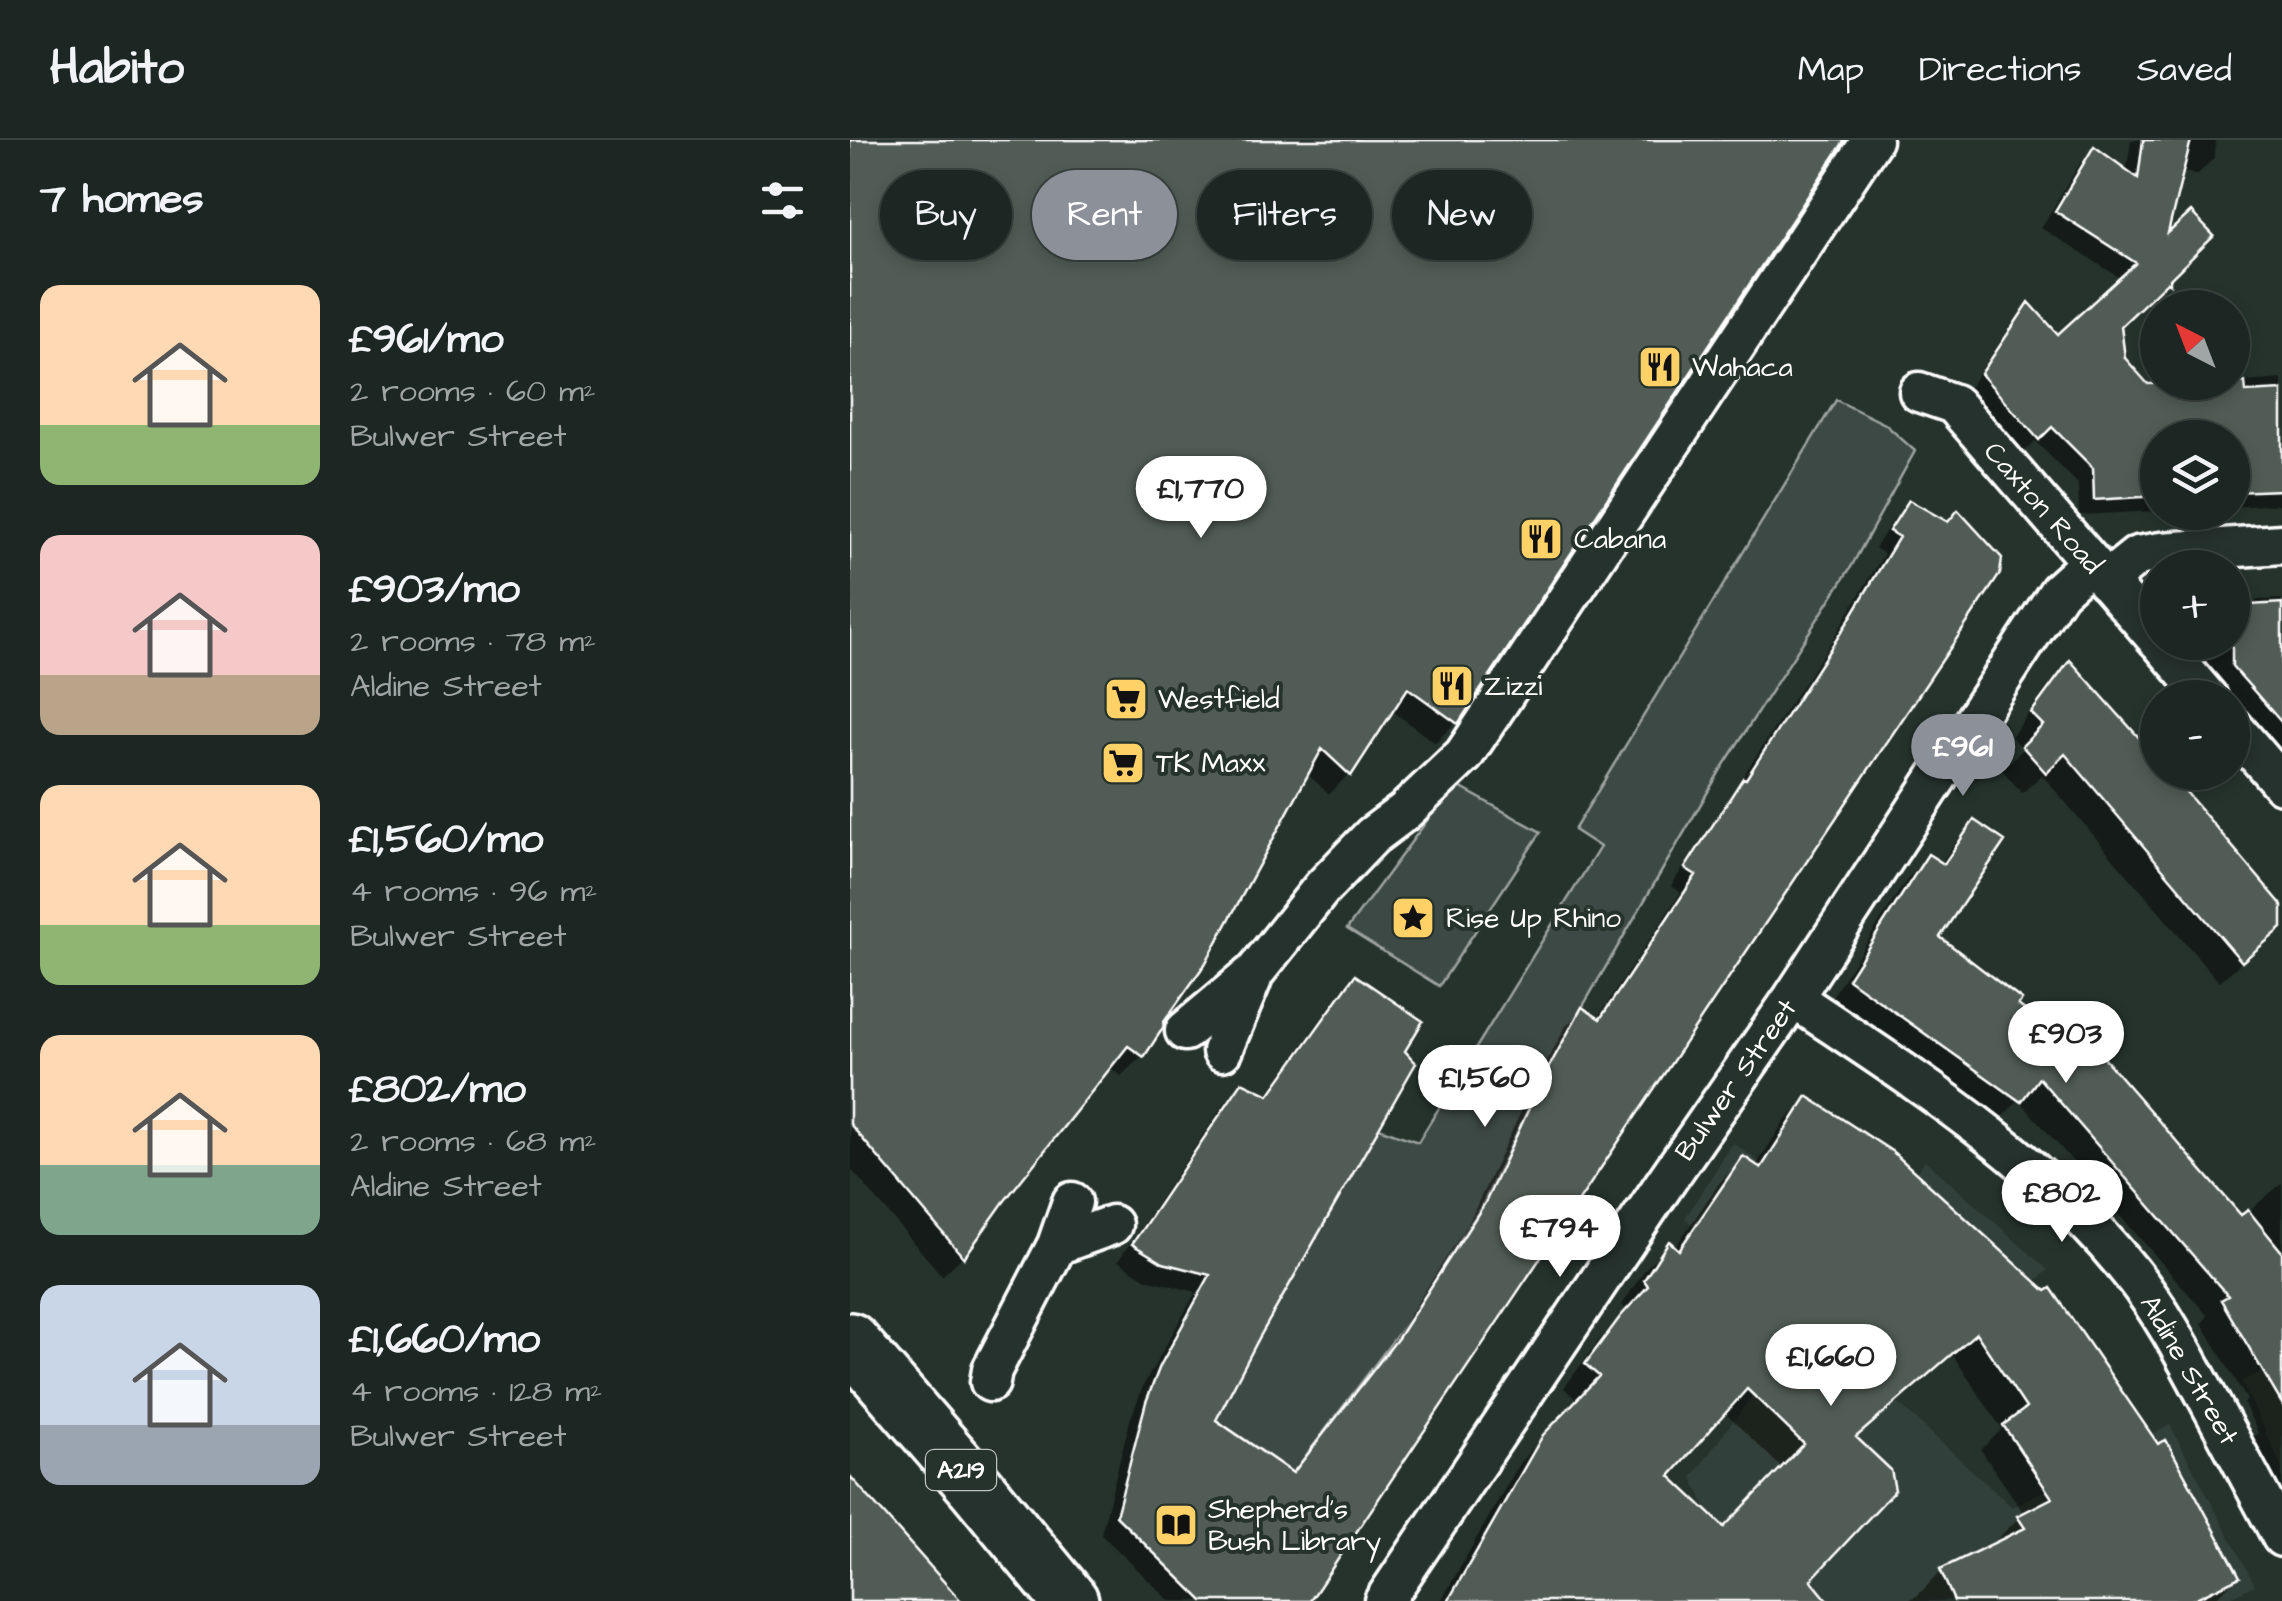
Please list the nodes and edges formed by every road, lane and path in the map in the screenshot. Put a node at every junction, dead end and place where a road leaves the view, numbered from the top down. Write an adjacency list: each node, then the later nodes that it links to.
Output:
1 (1872, 140): 10 (street)
2 (1919, 392): 4 (street, Caxton Road)
3 (2282, 544): 4 (street, Bulwer Street)
4 (2098, 572): 5 (street, Caxton Road); 11 (street, Bulwer Street)
5 (2140, 620)
6 (2175, 660): 7 (street, Caxton Road)
7 (2193, 680)
8 (2250, 747): 9 (street)
9 (2282, 784)
10 (1255, 972): 12 (street); 13 (street)
11 (1792, 998): 19 (street, Aldine Street); 21 (street, Bulwer Street)
12 (1186, 1032)
13 (1222, 1051)
14 (1072, 1202): 16 (street)
15 (1112, 1225): 16 (street)
16 (1057, 1245): 18 (street)
17 (850, 1341): 20 (main road, A219)
18 (990, 1382)
19 (2282, 1537)
20 (1070, 1601)
21 (1384, 1601)

